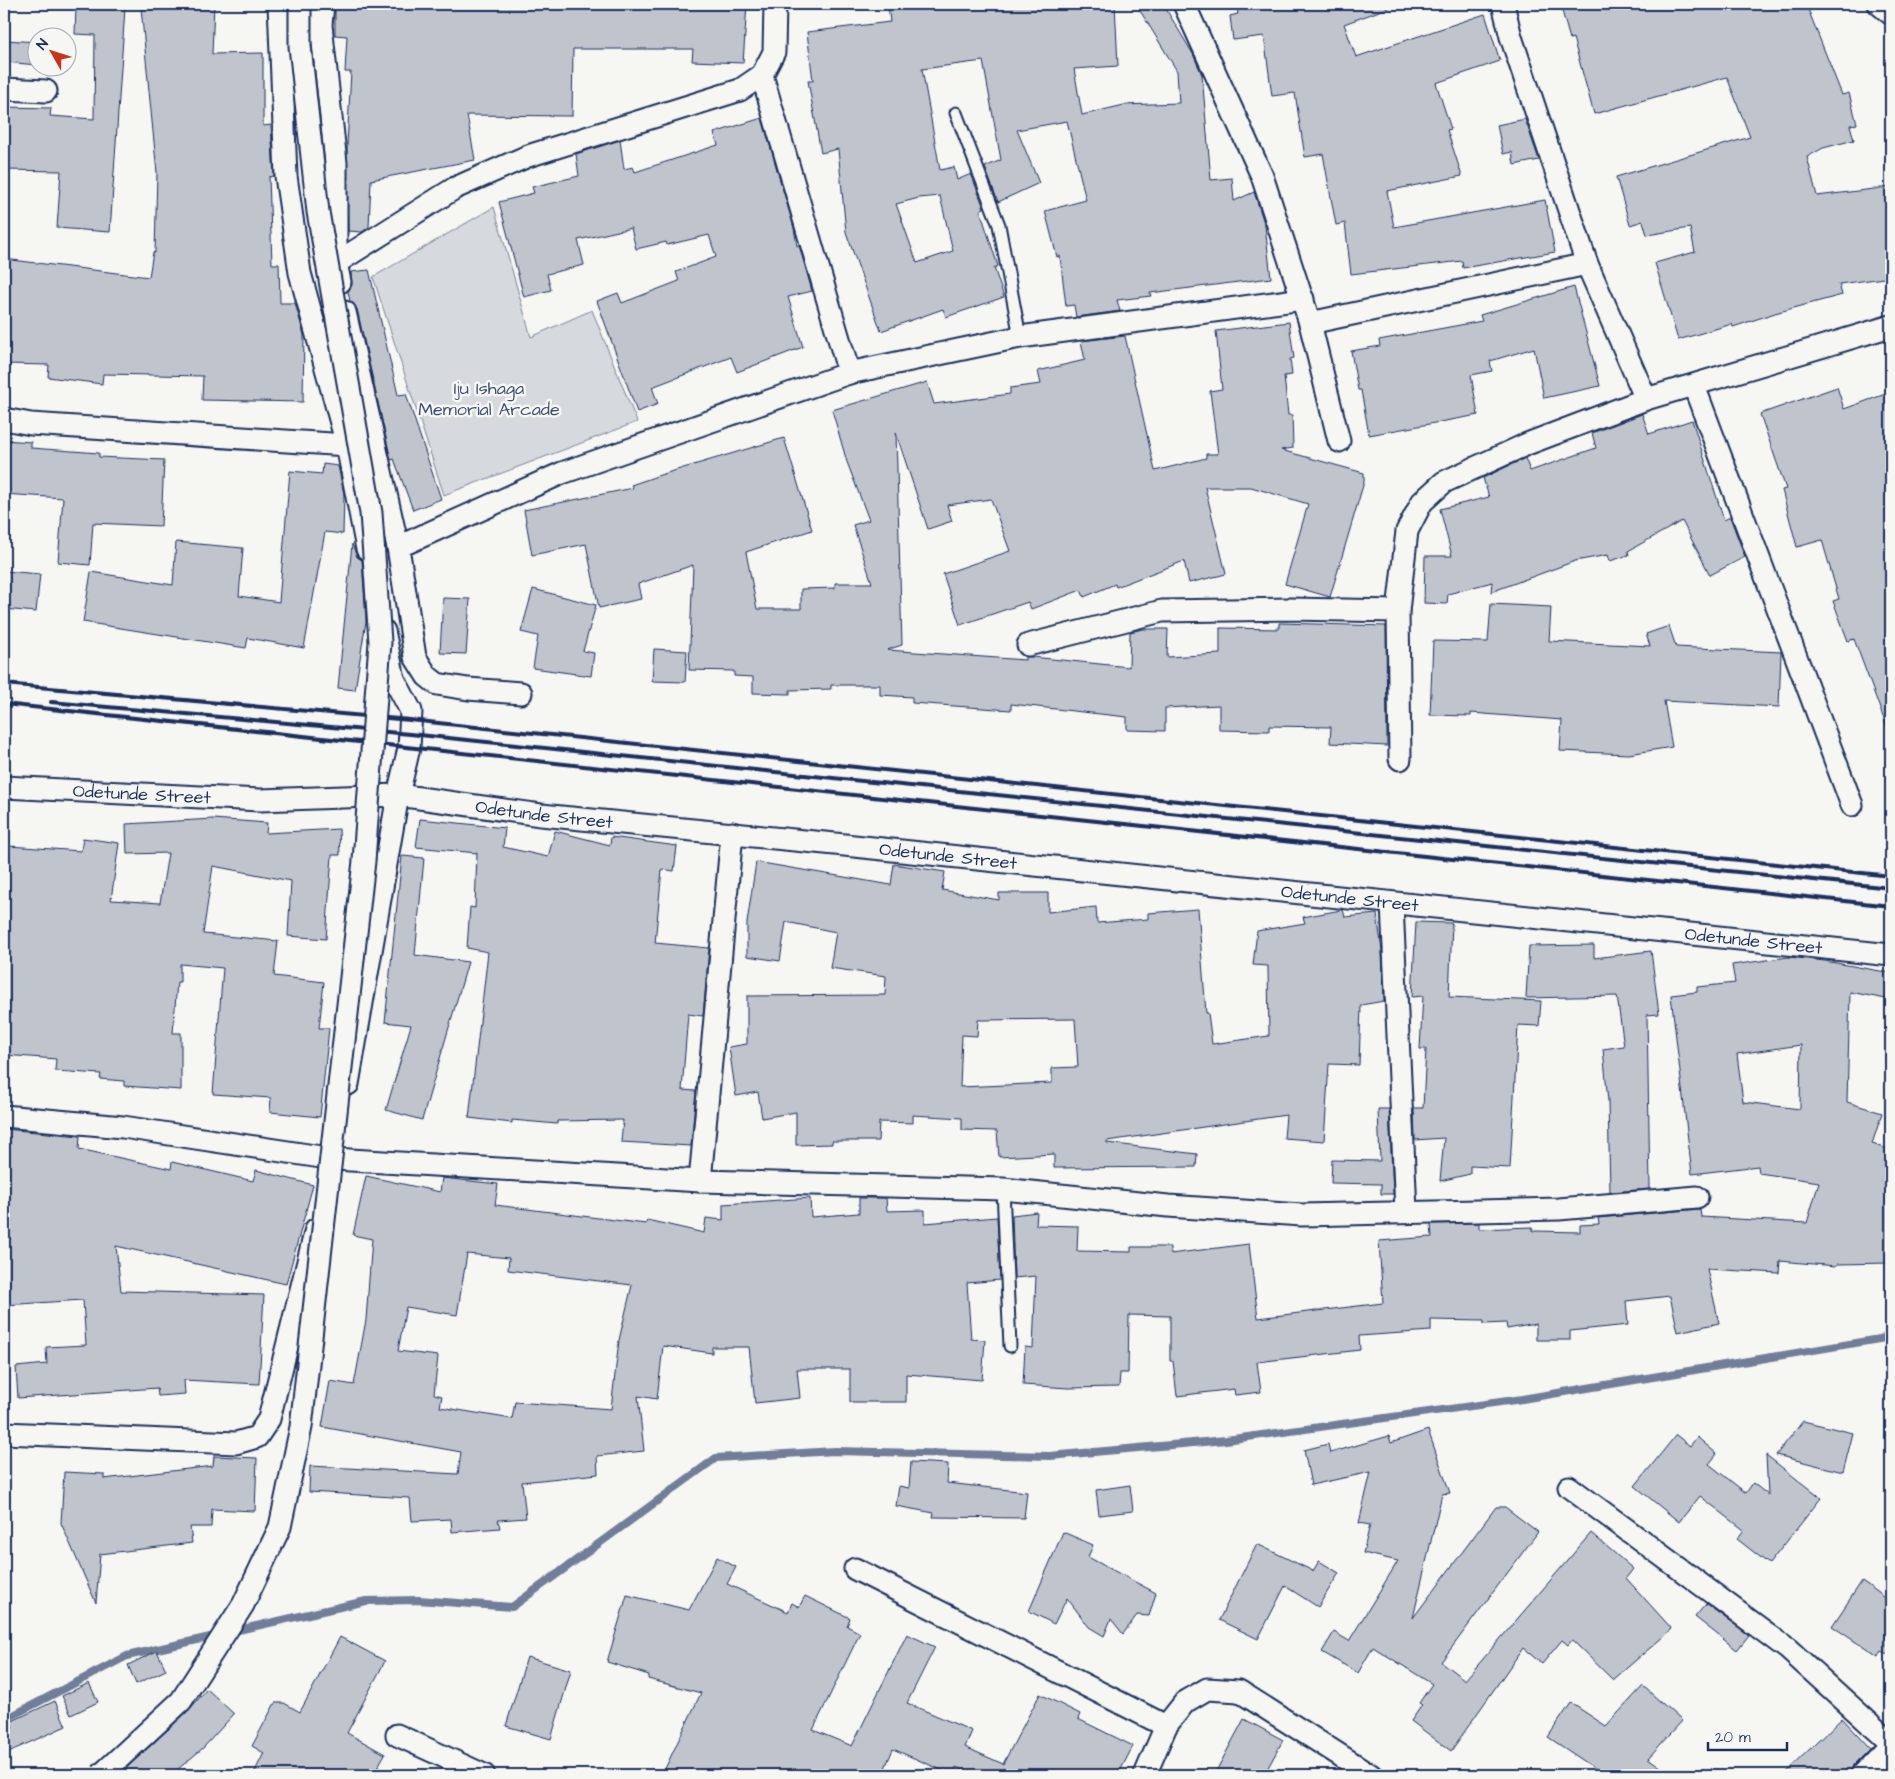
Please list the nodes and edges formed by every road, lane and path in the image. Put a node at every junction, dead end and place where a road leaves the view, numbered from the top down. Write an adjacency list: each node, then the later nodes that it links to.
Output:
1 (279, 4): 24 (street)
2 (300, 4): 49 (street, bridge)
3 (322, 4): 13 (street)
4 (775, 4): 9 (street)
5 (1184, 4): 15 (street)
6 (1503, 4): 14 (street)
7 (1879, 4): 8 (street)
8 (1891, 14)
9 (762, 75): 13 (street); 19 (street)
10 (4, 89): 11 (street)
11 (46, 91)
12 (956, 113): 18 (lane)
13 (336, 263): 25 (street)
14 (1587, 264): 16 (street); 21 (street)
15 (1303, 299): 16 (street); 18 (street)
16 (1310, 323): 23 (street)
17 (1891, 326): 20 (street)
18 (1020, 337): 19 (street)
19 (849, 373): 25 (street)
20 (1694, 386): 21 (street); 32 (street)
21 (1646, 399): 26 (street)
22 (4, 419): 24 (street)
23 (1339, 441)
24 (347, 445): 31 (street)
25 (398, 547): 28 (street)
26 (1398, 611): 27 (street); 29 (street)
27 (1028, 645)
28 (521, 692)
29 (1400, 759)
30 (4, 788): 31 (street, Odetunde Street)
31 (398, 795): 33 (street, Odetunde Street); 37 (street)
32 (1852, 804)
33 (732, 833): 34 (street, Odetunde Street); 38 (street)
34 (1392, 904): 35 (street, Odetunde Street); 41 (street)
35 (1891, 955)
36 (4, 1116): 37 (street)
37 (334, 1158): 38 (street); 43 (street)
38 (700, 1181): 39 (street)
39 (1003, 1189): 41 (street); 42 (lane)
40 (1698, 1197): 41 (street)
41 (1406, 1211)
42 (1010, 1346)
43 (4, 1433)
44 (1568, 1487): 48 (street)
45 (856, 1569): 46 (street)
46 (1166, 1726): 51 (street); 52 (street)
47 (397, 1735): 50 (street)
48 (1891, 1745): 53 (street)
49 (100, 1775)
50 (484, 1775)
51 (1146, 1775)
52 (1371, 1775)
53 (1863, 1775)

